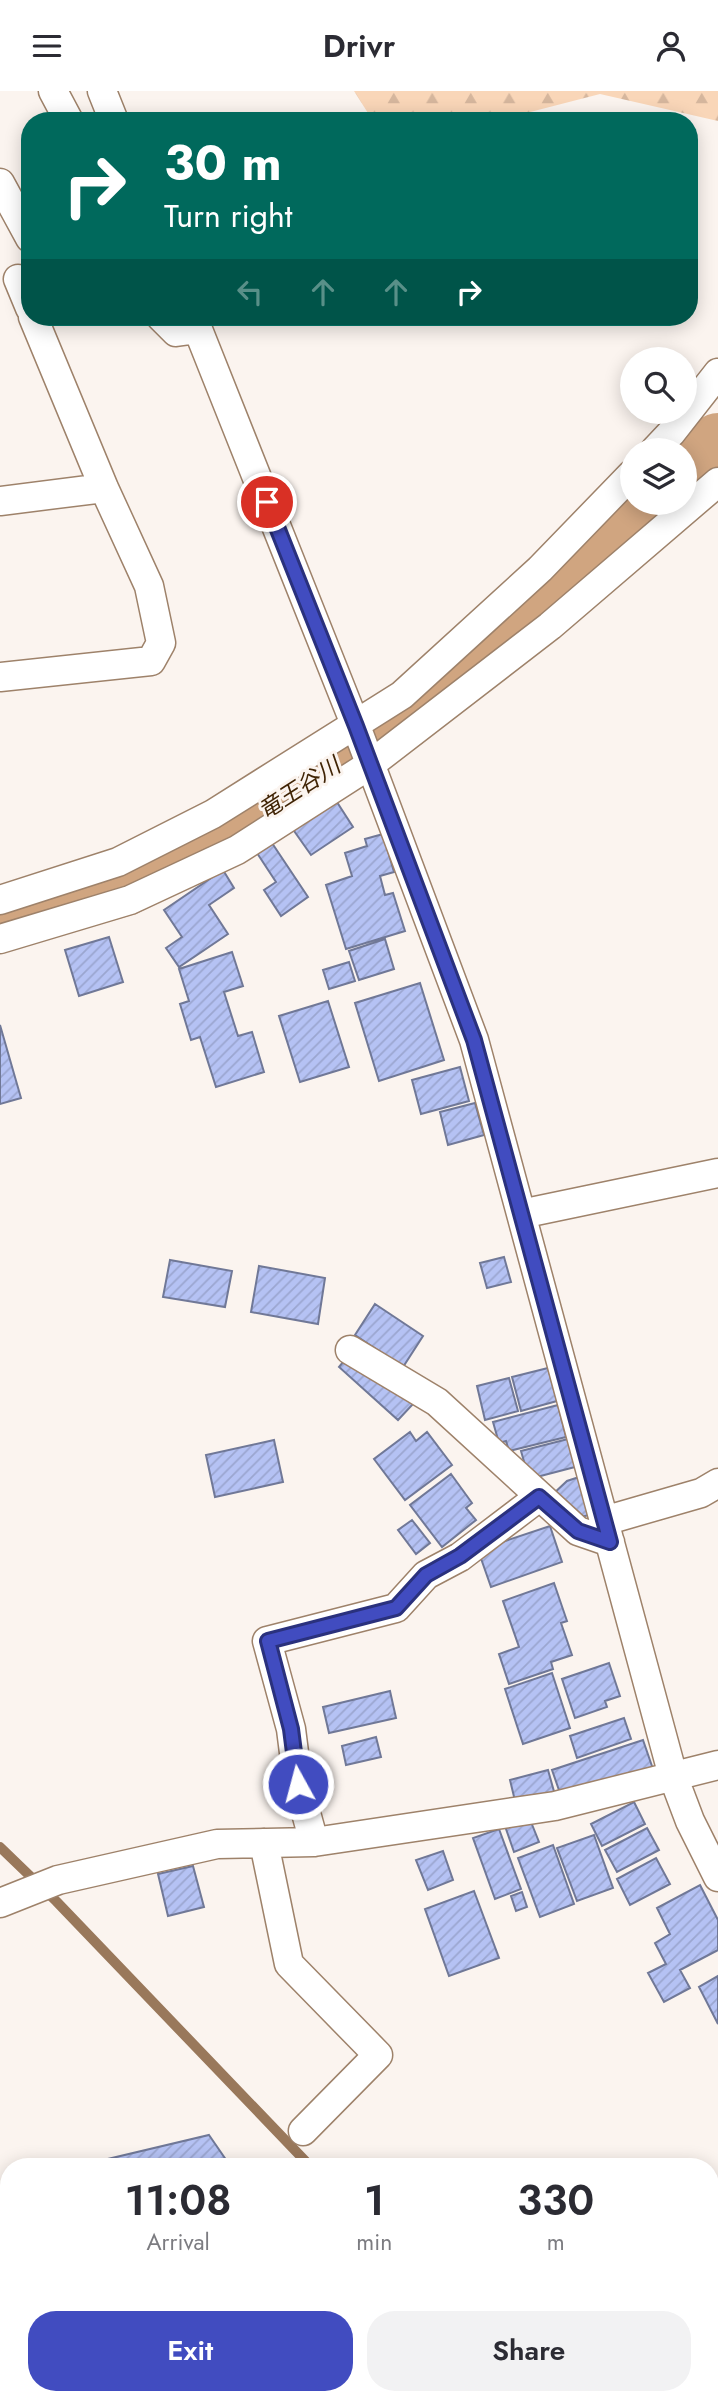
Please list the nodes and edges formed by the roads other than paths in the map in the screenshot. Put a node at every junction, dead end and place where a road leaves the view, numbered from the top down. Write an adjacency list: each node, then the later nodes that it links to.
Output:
1 (53, 91): 3 (street)
2 (102, 91): 4 (street)
3 (64, 112)
4 (110, 112)
5 (0, 183): 6 (street)
6 (21, 222)
7 (37, 326): 15 (street)
8 (170, 326): 9 (street)
9 (189, 326)
10 (197, 326): 18 (street)
11 (718, 373): 12 (street)
12 (666, 438)
13 (718, 482): 18 (street)
14 (620, 486): 18 (street)
15 (104, 488): 16 (street); 17 (street)
16 (0, 501)
17 (0, 677)
18 (363, 745): 19 (street); 20 (street); 22 (street)
19 (1, 898)
20 (0, 939)
21 (718, 1173): 22 (street)
22 (521, 1214): 26 (street)
23 (350, 1350): 25 (street)
24 (718, 1483): 26 (street)
25 (539, 1497): 26 (street); 29 (street)
26 (607, 1531): 28 (street)
27 (718, 1765): 28 (street)
28 (673, 1776): 29 (street); 31 (street)
29 (314, 1842): 30 (street)
30 (264, 1843): 32 (street); 33 (street)
31 (718, 1877)
32 (13, 1898)
33 (303, 2131)

